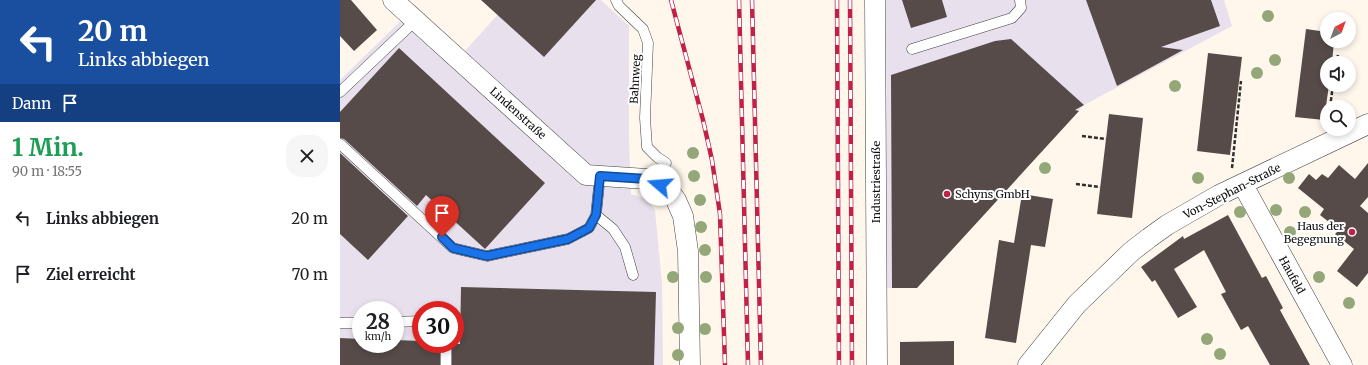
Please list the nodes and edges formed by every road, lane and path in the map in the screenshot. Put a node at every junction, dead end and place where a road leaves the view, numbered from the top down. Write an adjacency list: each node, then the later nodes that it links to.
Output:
1 (393, 0): 5 (street, Lindenstraße)
2 (616, 0): 13 (lane, Bahnweg)
3 (875, 0): 25 (street, Industriestraße)
4 (1020, 0): 6 (lane)
5 (416, 21): 8 (lane); 14 (street, Lindenstraße)
6 (912, 48)
7 (1241, 81): 16 (path)
8 (340, 92)
9 (1368, 124): 16 (street, Von-Stephan-Straße)
10 (1082, 136): 11 (path)
11 (1106, 139)
12 (340, 144): 18 (lane)
13 (666, 163)
14 (600, 176): 18 (lane); 24 (street, Lindenstraße)
15 (1076, 184): 17 (path)
16 (1243, 185): 26 (street, Von-Stephan-Straße); 27 (street, Haufeld)
17 (1100, 187)
18 (596, 215): 19 (lane)
19 (634, 276)
20 (352, 322): 21 (lane)
21 (340, 323)
22 (446, 353): 23 (lane)
23 (446, 365)
24 (690, 365)
25 (877, 365)
26 (1028, 365)
27 (1342, 365)

